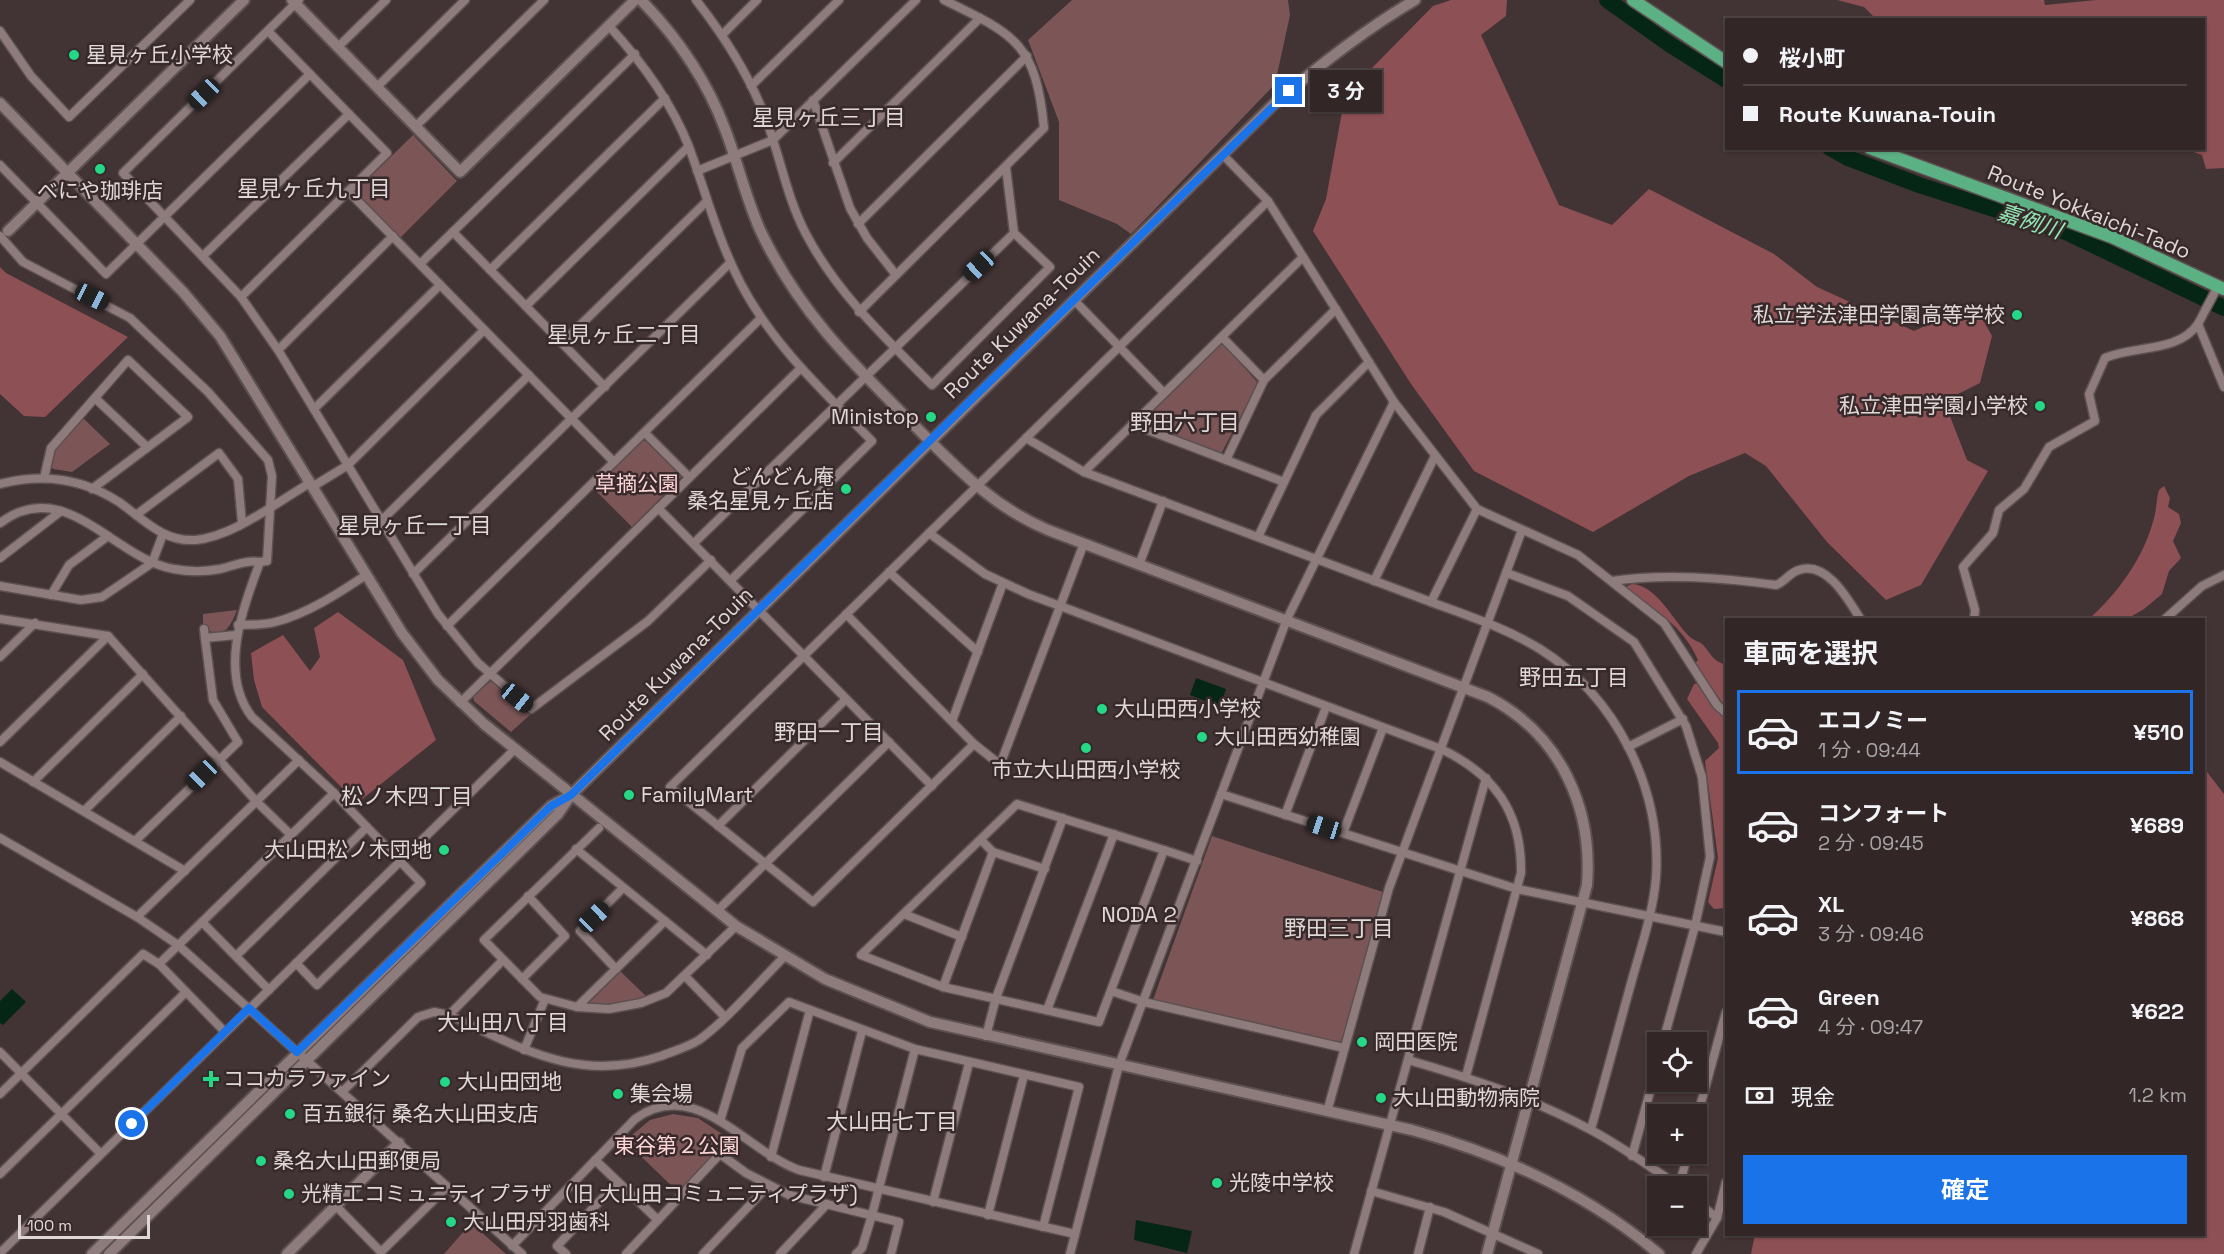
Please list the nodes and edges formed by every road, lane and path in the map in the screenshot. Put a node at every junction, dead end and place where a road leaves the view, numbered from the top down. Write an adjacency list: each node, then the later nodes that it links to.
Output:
1 (190, 0): 18 (street)
2 (244, 0): 42 (street)
3 (386, 0): 21 (street)
4 (465, 0): 27 (street)
5 (544, 0): 32 (street)
6 (635, 0): 17 (street)
7 (641, 0): 37 (street)
8 (696, 0): 20 (street)
9 (757, 0): 20 (street)
10 (839, 0): 26 (street)
11 (916, 0): 29 (street)
12 (944, 0): 16 (street)
13 (1415, 0): 36 (street, Route Kuwana-Touin)
14 (1633, 0): 24 (main road)
15 (295, 1): 19 (street); 21 (street)
16 (981, 18): 23 (street); 38 (street)
17 (609, 26): 22 (street); 32 (street)
18 (0, 31)
19 (268, 31): 25 (street); 47 (street)
20 (722, 35): 26 (street)
21 (338, 47): 27 (street)
22 (635, 54): 28 (street); 49 (street)
23 (1027, 56): 40 (street); 48 (street)
24 (1725, 61)
25 (310, 74): 31 (street); 47 (street)
26 (751, 86): 33 (street)
27 (376, 87): 32 (street)
28 (665, 98): 34 (street); 58 (street)
29 (813, 100): 33 (street); 38 (street)
30 (0, 103): 42 (street)
31 (349, 114): 43 (street); 54 (street)
32 (416, 126)
33 (773, 140): 37 (street); 66 (street)
34 (688, 147): 41 (street); 64 (street)
35 (1875, 150): 61 (main road, Route Yokkaichi-Tado)
36 (1223, 155): 44 (street); 63 (street, Route Kuwana-Touin)
37 (735, 156): 41 (street); 78 (street)
38 (833, 163): 48 (street)
39 (0, 165): 45 (street)
40 (1006, 167): 50 (street); 59 (street)
41 (697, 171): 46 (street)
42 (66, 174): 45 (street); 53 (street)
43 (349, 192): 52 (street); 62 (street)
44 (1268, 201): 55 (street); 73 (street)
45 (37, 202): 51 (street); 53 (street)
46 (706, 202): 56 (street); 71 (street)
47 (165, 216): 53 (street); 54 (street)
48 (858, 224): 59 (street)
49 (453, 232): 57 (street); 58 (street)
50 (1014, 233): 72 (street); 72 (street)
51 (4, 234): 106 (street)
52 (393, 236): 57 (street); 74 (street)
53 (136, 245): 102 (street)
54 (204, 255): 62 (street)
55 (1303, 257): 65 (street); 70 (street)
56 (730, 263): 67 (street); 80 (street)
57 (420, 264): 60 (street)
58 (490, 270): 64 (street)
59 (896, 275): 66 (street)
60 (440, 285): 69 (street); 86 (street)
61 (2219, 289): 68 (street)
62 (241, 297): 74 (street)
63 (1074, 300): 73 (street); 91 (street, Route Kuwana-Touin)
64 (526, 306): 71 (street)
65 (1336, 309): 75 (street); 79 (street)
66 (859, 312): 72 (street)
67 (761, 318): 76 (street); 89 (street)
68 (2198, 324): 81 (street); 143 (street)
69 (484, 330): 77 (street); 96 (street)
70 (1222, 337): 79 (street); 82 (street)
71 (562, 343): 80 (street)
72 (894, 347): 78 (street)
73 (1119, 347): 82 (street); 90 (street)
74 (278, 350): 86 (street)
75 (1369, 362): 84 (street); 100 (street)
76 (801, 368): 85 (street); 98 (street)
77 (529, 375): 87 (street); 111 (street)
78 (866, 377): 85 (street); 91 (street)
79 (1264, 380): 94 (street)
80 (605, 387): 87 (street)
81 (2224, 387)
82 (1164, 393): 88 (street)
83 (95, 398): 92 (street); 92 (street); 99 (street)
84 (1394, 402): 93 (street); 122 (street)
85 (837, 405): 119 (street); 132 (street)
86 (314, 409): 96 (street)
87 (572, 419): 95 (street); 129 (street)
88 (1132, 424): 94 (street); 97 (street)
89 (645, 433): 95 (street); 98 (street)
90 (1026, 438): 97 (street); 103 (street)
91 (930, 441): 103 (street); 140 (street, Route Kuwana-Touin)
92 (147, 447): 104 (street)
93 (1436, 456): 108 (street); 133 (street)
94 (1226, 460): 100 (street)
95 (614, 462): 150 (street)
96 (348, 465): 102 (street); 111 (street)
97 (1084, 472): 105 (street)
98 (689, 477): 107 (street)
99 (44, 478): 101 (street); 104 (street)
100 (1284, 482): 118 (street)
101 (0, 484)
102 (311, 485): 106 (street); 130 (street)
103 (976, 487): 115 (street); 120 (street)
104 (92, 489): 110 (street)
105 (1163, 501): 118 (street); 126 (street)
106 (269, 507): 113 (street); 124 (street)
107 (658, 508): 119 (street); 157 (street)
108 (1477, 509): 114 (street); 138 (street)
109 (61, 511): 112 (street); 117 (street); 121 (street)
110 (136, 515): 113 (street); 116 (street)
111 (381, 520): 129 (street)
112 (0, 523)
113 (242, 523): 116 (street)
114 (1522, 530): 128 (street); 134 (street)
115 (929, 533): 127 (street); 135 (street)
116 (163, 534): 125 (street)
117 (108, 536): 125 (street); 137 (street)
118 (1258, 537): 122 (street)
119 (694, 543): 123 (street)
120 (1084, 543): 126 (street); 139 (street)
121 (0, 558)
122 (1316, 559): 133 (street); 146 (street)
123 (711, 560): 132 (street); 157 (street)
124 (260, 562): 125 (street); 149 (street)
125 (152, 563): 137 (street)
126 (1139, 565): 146 (street)
127 (889, 572): 141 (street); 153 (street)
128 (1507, 573): 148 (street); 165 (street)
129 (413, 574): 150 (street)
130 (366, 575): 149 (street); 161 (street)
131 (2224, 575): 144 (street)
132 (730, 580): 140 (street)
133 (1374, 581): 138 (street)
134 (1612, 581): 142 (street); 163 (street)
135 (1003, 583): 139 (street); 153 (street)
136 (0, 586): 137 (street)
137 (51, 595)
138 (1431, 602): 148 (street)
139 (1060, 607): 158 (street); 170 (street)
140 (758, 609): 154 (street); 182 (street, Route Kuwana-Touin)
141 (846, 614): 154 (street); 166 (street)
142 (1860, 618)
143 (1974, 618)
144 (2166, 618)
145 (0, 619): 147 (street)
146 (1287, 619): 158 (street); 159 (street)
147 (35, 623): 152 (street); 155 (street)
148 (1488, 624): 159 (street); 171 (street)
149 (238, 625): 151 (street)
150 (447, 626): 157 (street)
151 (236, 635): 174 (street); 175 (street)
152 (108, 636): 156 (street); 168 (street)
153 (978, 652): 166 (street)
154 (804, 656): 160 (street); 187 (street)
155 (0, 657)
156 (143, 674): 164 (street); 178 (street)
157 (489, 674): 161 (street)
158 (1263, 683): 162 (street); 181 (street)
159 (1463, 686): 173 (street); 209 (street)
160 (846, 699): 169 (street); 187 (street)
161 (460, 703): 172 (street)
162 (1326, 707): 167 (street); 185 (street)
163 (1725, 712)
164 (181, 716): 174 (street); 184 (street)
165 (1683, 719): 171 (street); 217 (street)
166 (952, 721): 170 (street)
167 (1383, 728): 173 (street); 190 (street)
168 (0, 742)
169 (889, 742): 179 (street); 202 (street)
170 (974, 744): 179 (street)
171 (1628, 747): 212 (street)
172 (515, 749): 182 (street); 200 (street)
173 (1440, 749): 177 (street); 199 (street)
174 (218, 759): 183 (street); 195 (street)
175 (299, 760): 180 (street); 183 (street)
176 (0, 762): 178 (street)
177 (1486, 778): 205 (street); 207 (street)
178 (33, 782): 184 (street)
179 (932, 786): 202 (street)
180 (334, 793): 188 (street); 192 (street)
181 (1221, 794): 185 (street); 201 (street)
182 (571, 795): 210 (street); 252 (street, Route Kuwana-Touin); 253 (street, Route Kuwana-Touin)
183 (256, 801): 192 (street); 204 (street)
184 (84, 812): 195 (street)
185 (1285, 815): 190 (street)
186 (1063, 818): 191 (street); 194 (street); 203 (street)
187 (718, 826): 202 (street)
188 (367, 827): 200 (street); 222 (street)
189 (599, 828): 196 (street)
190 (1343, 833): 199 (street)
191 (1114, 834): 197 (street); 240 (street)
192 (291, 835): 215 (street)
193 (0, 838): 213 (street)
194 (981, 840): 198 (street); 211 (street)
195 (135, 841): 204 (street)
196 (576, 849): 206 (street); 208 (street)
197 (1164, 850): 201 (street); 232 (street)
198 (993, 852): 203 (street); 219 (street)
199 (1401, 852): 205 (street); 248 (street)
200 (400, 861): 225 (street); 225 (street)
201 (1197, 861): 236 (street)
202 (765, 864): 210 (street)
203 (1045, 869): 234 (street)
204 (185, 871): 213 (street)
205 (1459, 871): 207 (street); 254 (street)
206 (623, 888): 214 (street); 227 (street)
207 (1517, 890): 209 (street); 259 (street)
208 (528, 897): 224 (street); 229 (street)
209 (1584, 903): 212 (street); 263 (street)
210 (717, 911): 216 (street)
211 (904, 915): 219 (street); 230 (street)
212 (1650, 916): 217 (street); 269 (street)
213 (137, 917): 220 (street)
214 (665, 921): 221 (street); 227 (street)
215 (202, 922): 220 (street); 222 (street)
216 (736, 926): 221 (street); 223 (street)
217 (1695, 926): 218 (street); 246 (street)
218 (1725, 932)
219 (962, 937): 230 (street)
220 (178, 945): 226 (street); 238 (street)
221 (707, 955): 228 (street)
222 (236, 956): 231 (street)
223 (784, 957): 242 (street); 247 (street)
224 (503, 960): 229 (street); 241 (street)
225 (296, 963): 231 (street)
226 (159, 964): 233 (street); 257 (street)
227 (616, 969): 237 (street)
228 (684, 976): 237 (street); 242 (street)
229 (522, 979): 235 (street)
230 (943, 987): 234 (street)
231 (269, 990): 238 (street)
232 (1111, 991): 236 (street); 240 (street)
233 (186, 992): 245 (street); 266 (street)
234 (996, 998): 240 (street); 247 (street)
235 (545, 999): 237 (street); 250 (street)
236 (1144, 1002): 248 (street); 256 (street)
237 (578, 1007)
238 (249, 1008): 245 (street); 252 (street)
239 (810, 1010): 244 (street); 267 (street); 273 (street)
240 (1047, 1010)
241 (448, 1015): 250 (street); 260 (street)
242 (724, 1016): 250 (street)
243 (1725, 1016): 264 (street)
244 (862, 1031): 249 (street); 278 (street)
245 (225, 1032): 271 (street)
246 (1666, 1032)
247 (986, 1036): 256 (street)
248 (1344, 1048): 265 (street)
249 (915, 1049): 255 (street); 283 (street)
250 (524, 1050)
251 (0, 1052): 257 (street)
252 (297, 1052): 253 (street); 299 (street, Route Kuwana-Touin)
253 (308, 1060): 260 (street); 300 (street, Route Kuwana-Touin)
254 (1408, 1060): 259 (street); 268 (street)
255 (969, 1063): 258 (street); 285 (street)
256 (1119, 1065): 265 (street); 296 (street)
257 (21, 1073): 262 (street); 266 (street)
258 (1024, 1075): 291 (street); 294 (street)
259 (1466, 1076): 263 (street)
260 (342, 1092): 270 (street)
261 (1650, 1092): 272 (street)
262 (0, 1094)
263 (1529, 1099): 269 (street); 275 (street)
264 (1701, 1104)
265 (1327, 1112): 268 (street)
266 (62, 1114): 271 (street); 276 (street)
267 (720, 1121): 273 (street); 274 (street)
268 (1390, 1126): 275 (street); 284 (street)
269 (1591, 1130): 272 (street)
270 (399, 1143): 280 (street); 287 (street)
271 (101, 1154): 298 (street)
272 (1632, 1156): 277 (street)
273 (771, 1157): 278 (street)
274 (595, 1160): 279 (street); 297 (street)
275 (1512, 1164): 295 (street); 314 (street)
276 (0, 1174)
277 (1663, 1176)
278 (824, 1177): 283 (street)
279 (618, 1182): 293 (street); 303 (street)
280 (447, 1186): 287 (street); 297 (street)
281 (768, 1186): 286 (street); 293 (street); 305 (street)
282 (1725, 1186): 292 (street)
283 (878, 1190): 285 (street); 290 (street)
284 (1371, 1191): 288 (street); 310 (street)
285 (933, 1202): 291 (street)
286 (827, 1204): 290 (street); 306 (street)
287 (336, 1206): 301 (street)
288 (1430, 1207): 295 (street); 311 (street)
289 (1707, 1210): 292 (street)
290 (872, 1215): 307 (street); 308 (street)
291 (988, 1215): 294 (street)
292 (1717, 1218): 315 (street)
293 (658, 1220): 304 (street)
294 (1043, 1227): 296 (street)
295 (1493, 1231): 312 (street); 313 (street)
296 (1075, 1234): 309 (street)
297 (513, 1246): 302 (street)
298 (0, 1252)
299 (92, 1254)
300 (109, 1254)
301 (287, 1254)
302 (522, 1254)
303 (566, 1254)
304 (626, 1254)
305 (703, 1254)
306 (780, 1254)
307 (856, 1254)
308 (891, 1254)
309 (1070, 1254)
310 (1354, 1254)
311 (1418, 1254)
312 (1487, 1254)
313 (1539, 1254)
314 (1659, 1254)
315 (1696, 1254)

